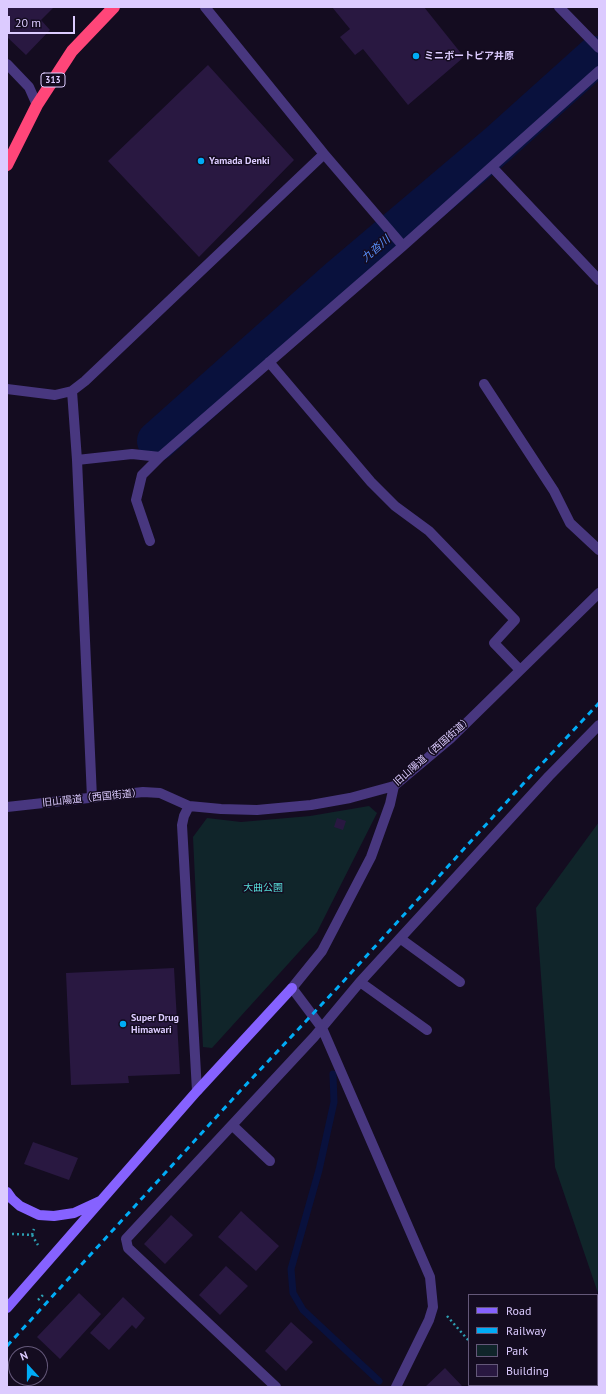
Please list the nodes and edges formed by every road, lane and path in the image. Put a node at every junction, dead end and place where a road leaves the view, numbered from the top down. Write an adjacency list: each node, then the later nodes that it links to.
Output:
1 (114, 7): 7 (highway, 313)
2 (205, 7): 8 (street)
3 (559, 7): 4 (street)
4 (599, 48)
5 (7, 64): 7 (street)
6 (599, 71): 10 (street)
7 (37, 105): 9 (highway, 313)
8 (324, 154): 11 (street); 16 (street)
9 (7, 164)
10 (492, 167): 11 (street); 12 (street)
11 (403, 246): 13 (street)
12 (599, 280)
13 (269, 362): 17 (street); 22 (street)
14 (484, 384): 20 (street)
15 (7, 389): 16 (street)
16 (72, 391): 18 (street)
17 (160, 457): 18 (street); 19 (street)
18 (77, 460): 25 (street)
19 (150, 541)
20 (599, 550)
21 (599, 593): 22 (street, 旧山陽道（西国街道）)
22 (520, 670): 24 (street, 旧山陽道（西国街道）)
23 (599, 725): 28 (street)
24 (394, 786): 26 (street, 旧山陽道（西国街道）); 31 (street)
25 (92, 798): 26 (street, 旧山陽道（西国街道）); 27 (street, 旧山陽道（西国街道）)
26 (189, 806): 34 (street)
27 (7, 807)
28 (401, 939): 29 (street); 30 (street)
29 (360, 982): 32 (street); 33 (street)
30 (460, 982)
31 (292, 988): 32 (street); 34 (street)
32 (322, 1028): 35 (street); 45 (street)
33 (427, 1030)
34 (198, 1091): 38 (street)
35 (232, 1125): 36 (street); 48 (street)
36 (270, 1161)
37 (7, 1192): 38 (street)
38 (102, 1200): 46 (street)
39 (35, 1227): 41 (path)
40 (12, 1234): 41 (path)
41 (32, 1235): 42 (path)
42 (38, 1245)
43 (44, 1294): 44 (path)
44 (38, 1300)
45 (433, 1307): 47 (path); 49 (street)
46 (7, 1308)
47 (468, 1340)
48 (276, 1387)
49 (396, 1387)

